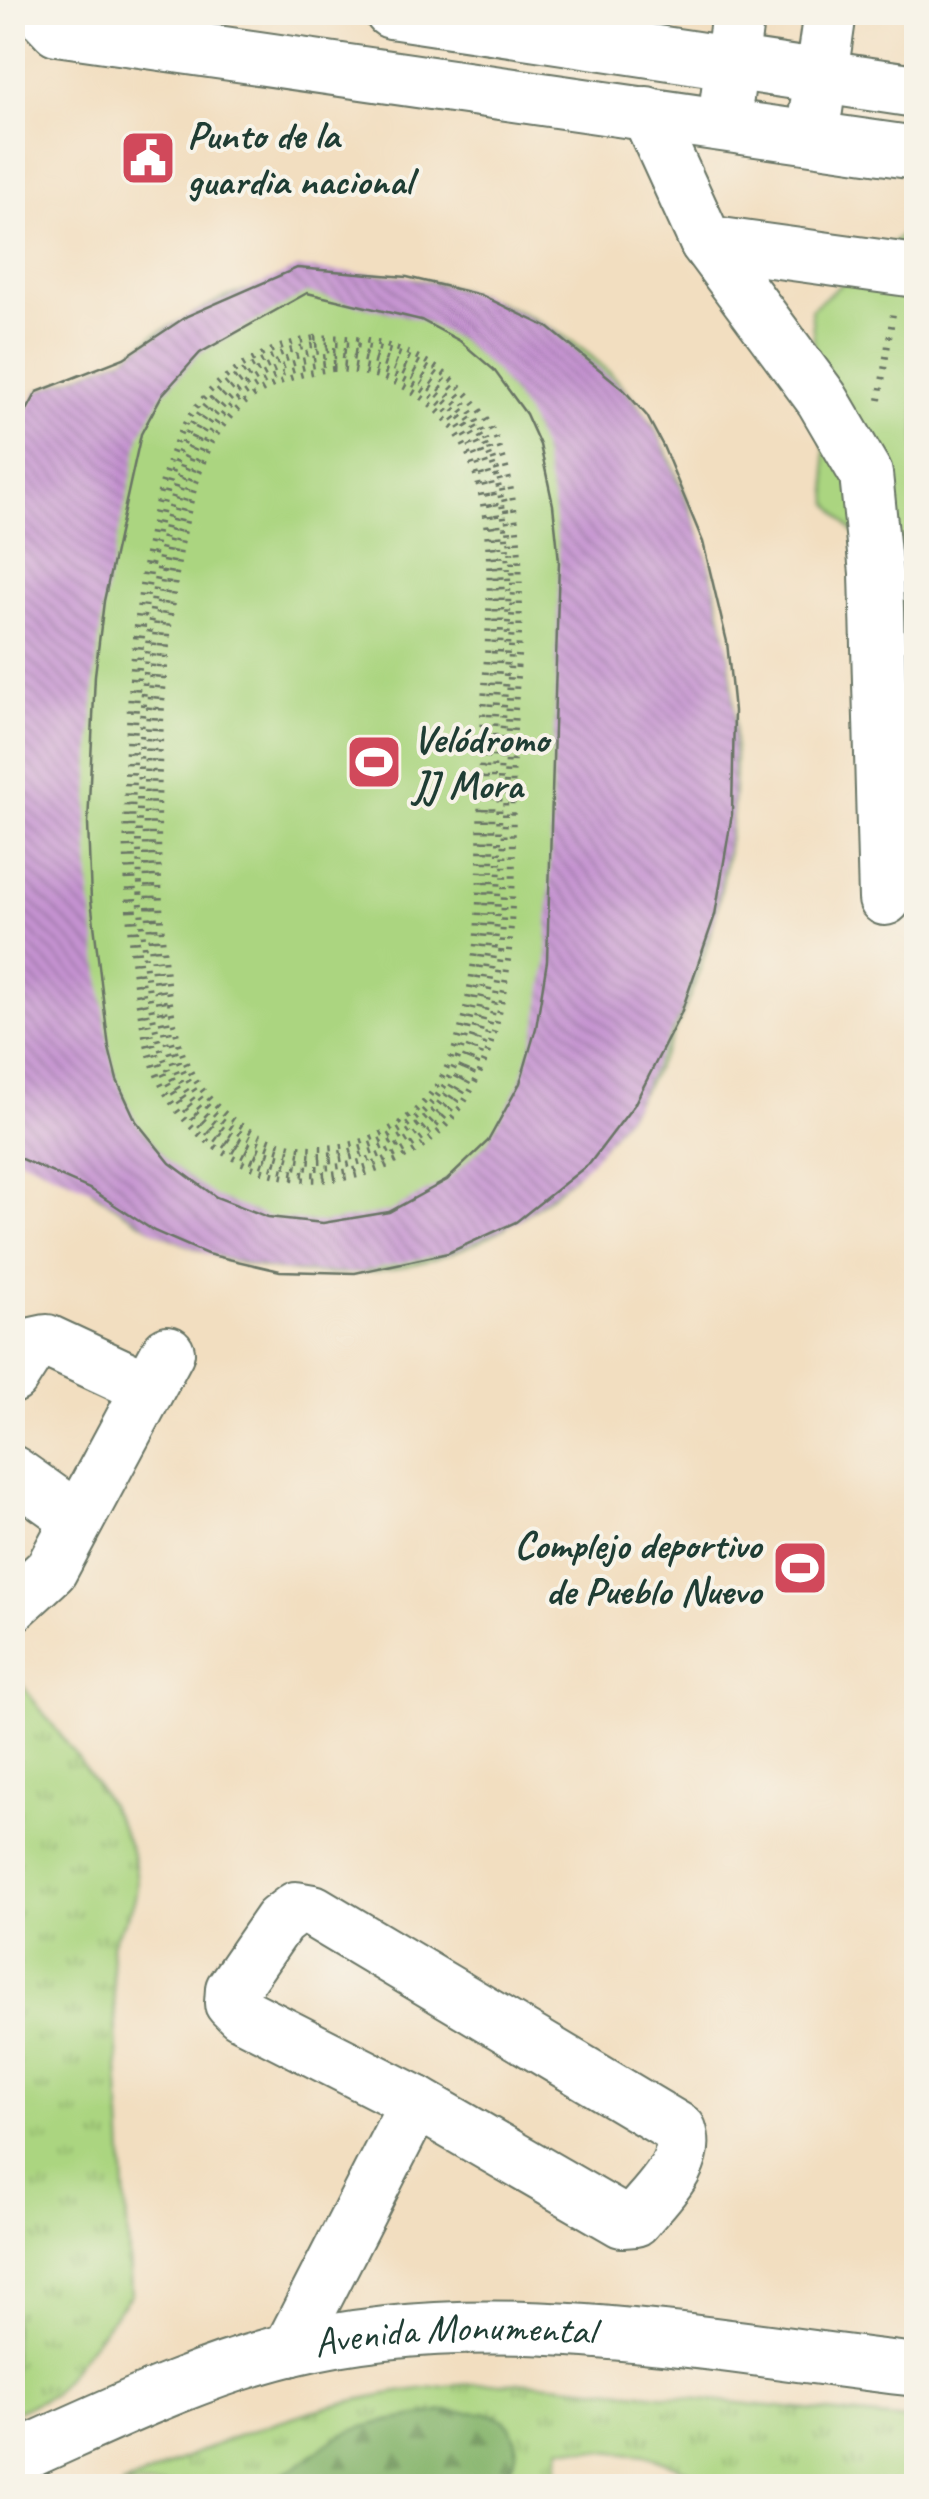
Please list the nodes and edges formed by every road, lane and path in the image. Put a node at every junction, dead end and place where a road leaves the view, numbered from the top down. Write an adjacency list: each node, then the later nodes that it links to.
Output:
1 (42, 12): 8 (street)
2 (391, 12): 5 (street)
3 (738, 12): 5 (street)
4 (830, 12): 6 (street)
5 (731, 64): 6 (street); 9 (street)
6 (821, 77): 7 (street); 10 (street)
7 (916, 91)
8 (646, 113): 9 (street); 12 (street)
9 (724, 124): 10 (street)
10 (812, 136): 11 (street)
11 (916, 153)
12 (706, 242): 13 (street); 14 (street)
13 (908, 269): 14 (path)
14 (866, 474): 15 (street)
15 (884, 899)
16 (468, 1051): 16 (path); 16 (path)
17 (12, 1378): 19 (street)
18 (12, 1472): 19 (street)
19 (78, 1519): 20 (street)
20 (12, 1606)
21 (416, 2102): 21 (street); 22 (street)
22 (290, 2350): 23 (street, Avenida Monumental); 24 (street, Avenida Monumental)
23 (916, 2370)
24 (12, 2460)

